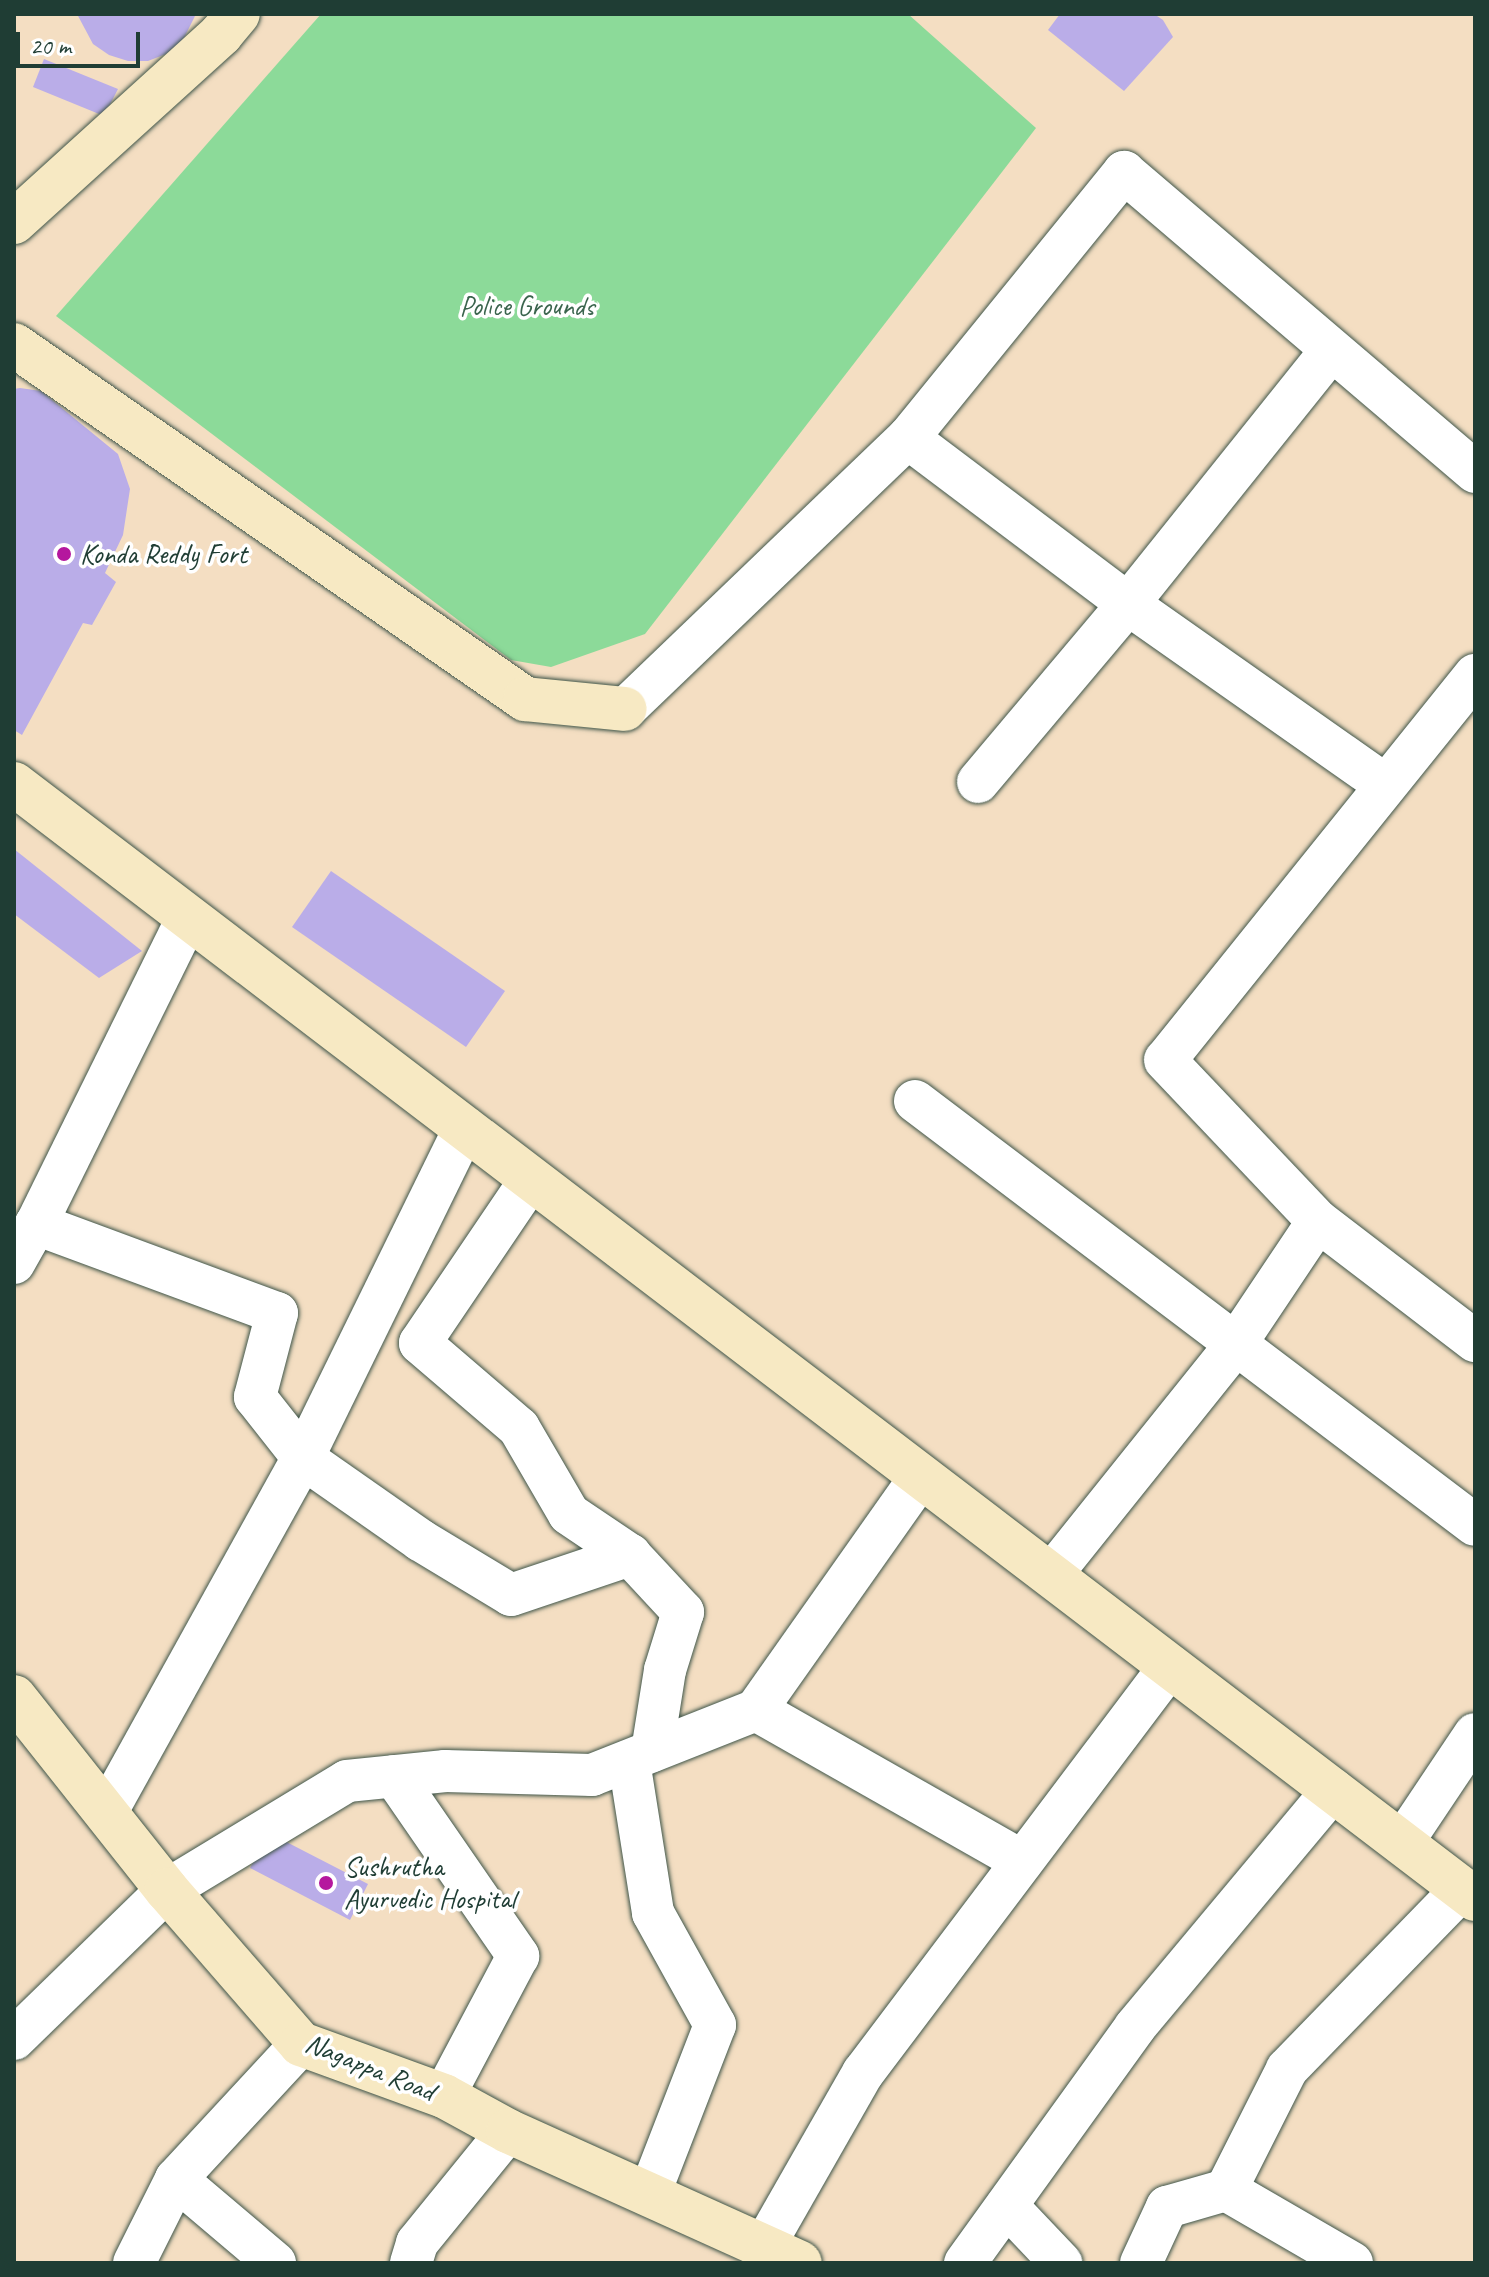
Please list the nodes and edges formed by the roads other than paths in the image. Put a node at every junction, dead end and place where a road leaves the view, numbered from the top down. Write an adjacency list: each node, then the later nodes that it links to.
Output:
1 (238, 14): 2 (street)
2 (14, 222)
3 (14, 345): 9 (street)
4 (1331, 351): 5 (street); 6 (street); 7 (street)
5 (908, 438): 7 (street); 9 (street)
6 (1475, 472)
7 (1128, 604): 10 (street); 12 (street)
8 (1475, 675): 12 (street)
9 (625, 709)
10 (978, 782)
11 (14, 784): 13 (street)
12 (1386, 785): 17 (street)
13 (188, 917): 15 (street); 18 (street)
14 (915, 1101): 21 (street)
15 (465, 1128): 16 (street); 22 (street)
16 (531, 1179): 23 (street); 25 (street)
17 (1318, 1221): 20 (street); 21 (street)
18 (36, 1224): 19 (street); 22 (street)
19 (14, 1263)
20 (1475, 1341)
21 (1235, 1345): 24 (street); 26 (street)
22 (303, 1458): 25 (street); 34 (street)
23 (921, 1476): 26 (street); 29 (street)
24 (1475, 1525)
25 (630, 1555): 31 (street)
26 (1051, 1575): 27 (street)
27 (1170, 1666): 33 (street); 36 (street)
28 (14, 1697): 34 (street, Nagappa Road)
29 (756, 1710): 31 (street); 36 (street)
30 (1475, 1734): 35 (street)
31 (641, 1756): 32 (street); 45 (street)
32 (394, 1776): 37 (street); 41 (street)
33 (1333, 1790): 35 (street); 46 (street)
34 (106, 1813): 37 (street, Nagappa Road)
35 (1402, 1843): 38 (street)
36 (1022, 1861): 47 (street)
37 (167, 1890): 39 (street); 40 (street, Nagappa Road)
38 (1469, 1894): 44 (street)
39 (14, 2039)
40 (301, 2044): 41 (street, Nagappa Road); 43 (street)
41 (444, 2096): 42 (street, Nagappa Road)
42 (508, 2131): 45 (street, Nagappa Road); 51 (street)
43 (176, 2179): 49 (street); 50 (street)
44 (1226, 2190): 48 (street); 54 (street)
45 (649, 2195): 47 (street, Nagappa Road)
46 (1007, 2206): 52 (street); 53 (street)
47 (782, 2256)
48 (1345, 2261)
49 (134, 2263)
50 (275, 2263)
51 (411, 2263)
52 (965, 2263)
53 (1061, 2263)
54 (1141, 2263)

